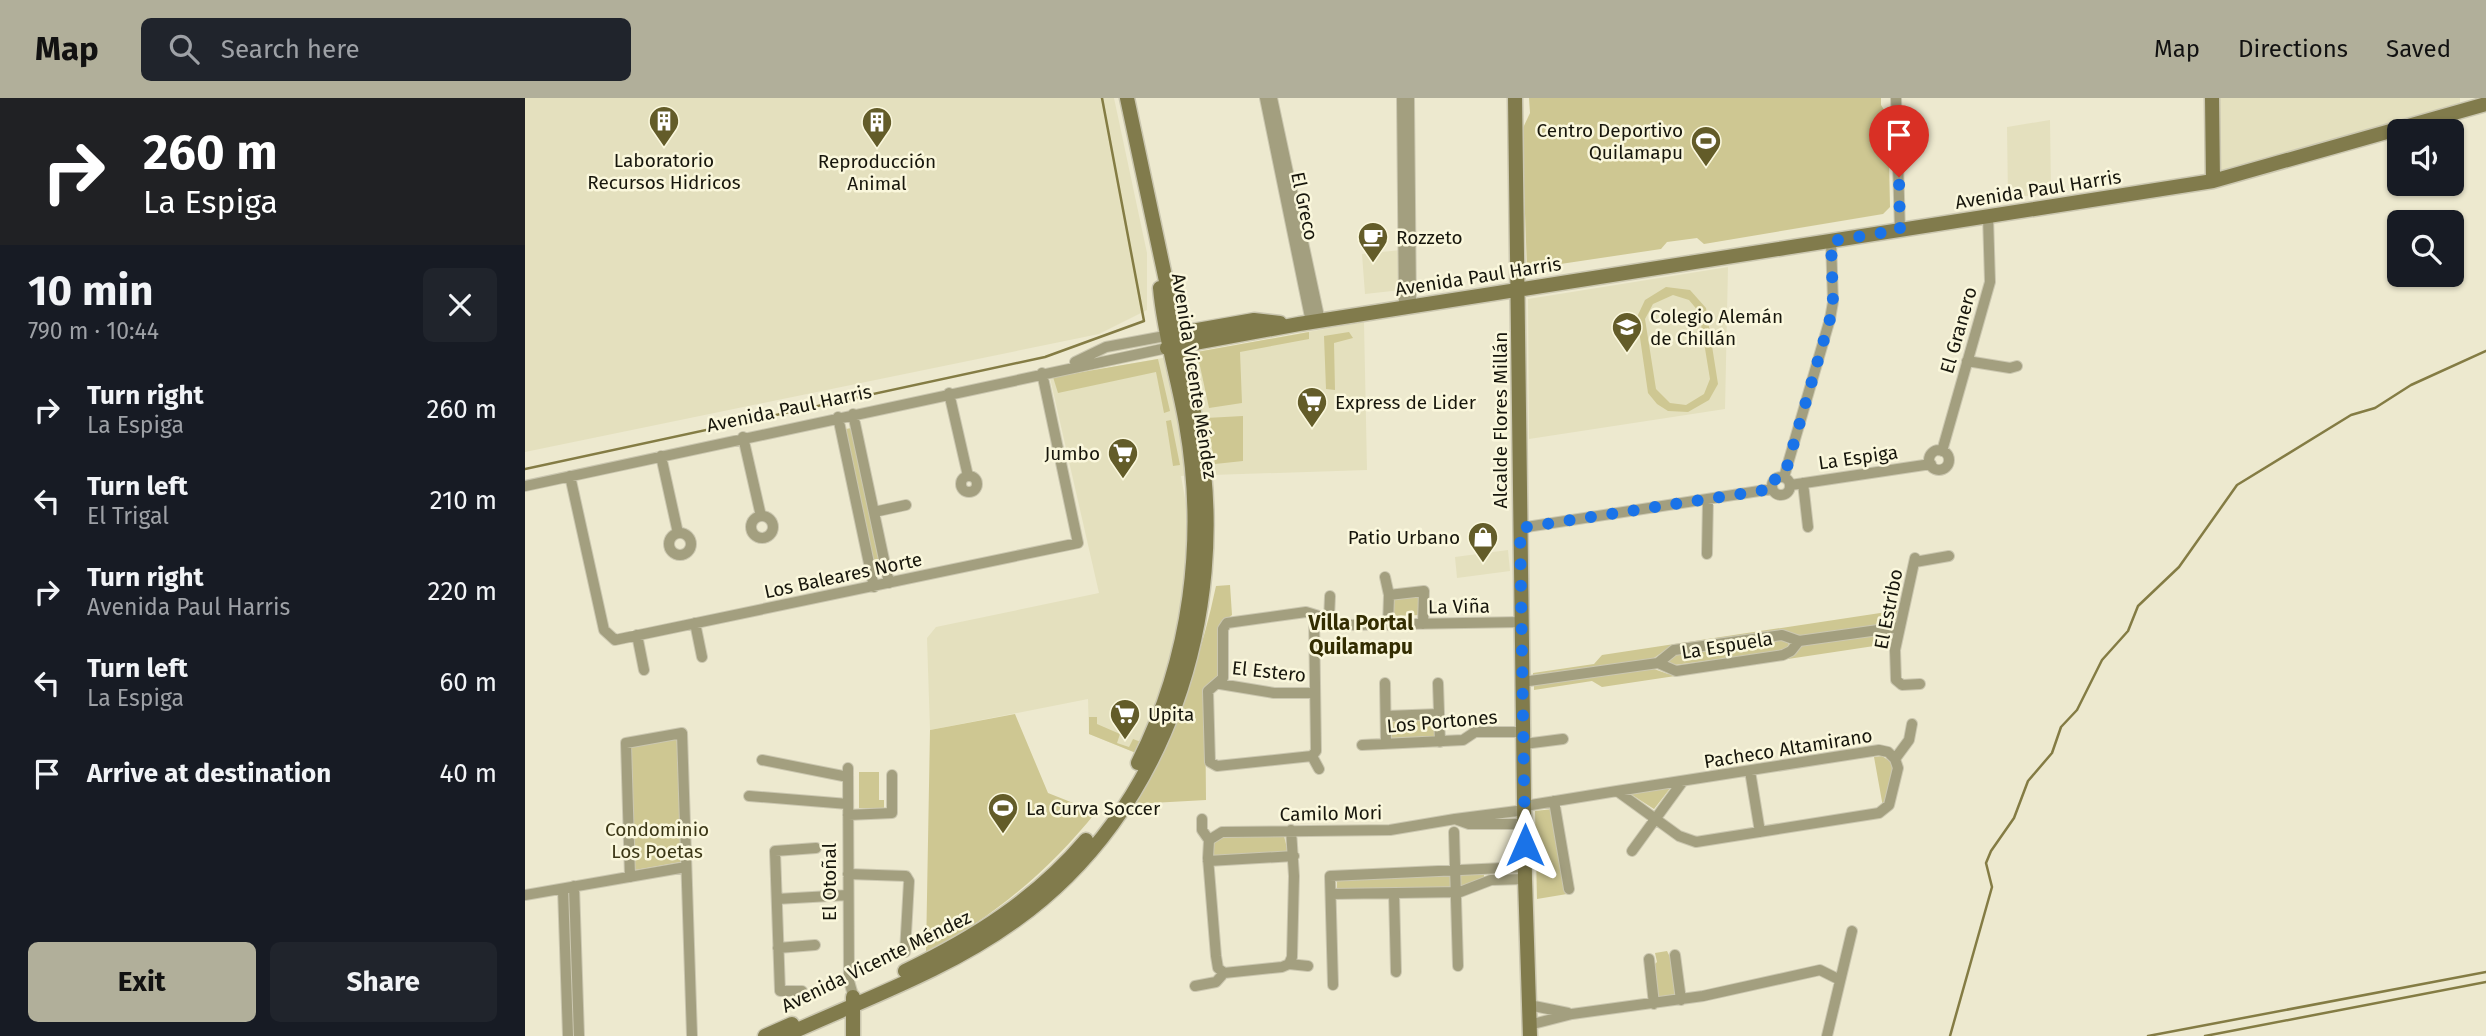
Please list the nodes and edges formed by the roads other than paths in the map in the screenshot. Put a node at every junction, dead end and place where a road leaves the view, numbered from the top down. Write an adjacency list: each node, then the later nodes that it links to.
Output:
1 (1127, 98): 17 (main road, Avenida Vicente Méndez)
2 (1265, 98): 16 (street, El Greco)
3 (1272, 98): 16 (street, El Greco)
4 (1402, 98): 15 (street)
5 (1409, 98): 15 (street)
6 (1515, 98): 14 (main road, Alcalde Flores Millán)
7 (1896, 98): 12 (street)
8 (2212, 98): 10 (main road)
9 (2486, 104): 10 (main road, Avenida Paul Harris)
10 (2213, 181): 11 (main road, Avenida Paul Harris)
11 (1988, 216): 12 (main road, Avenida Paul Harris); 18 (street, El Granero)
12 (1900, 230): 13 (main road, Avenida Paul Harris)
13 (1831, 241): 14 (main road, Avenida Paul Harris); 30 (street)
14 (1518, 289): 15 (main road, Avenida Paul Harris); 39 (main road, Alcalde Flores Millán)
15 (1408, 307): 16 (main road, Avenida Paul Harris)
16 (1310, 322): 17 (main road, Avenida Paul Harris)
17 (1172, 341): 20 (street, Avenida Paul Harris); 128 (main road, Avenida Vicente Méndez); 128 (main road, Avenida Vicente Méndez)
18 (1967, 361): 19 (street); 25 (street, El Granero)
19 (2017, 366)
20 (1042, 373): 21 (street, Avenida Paul Harris); 44 (street, Los Baleares Norte)
21 (949, 393): 22 (street, Avenida Paul Harris); 29 (street)
22 (853, 414): 23 (street, Avenida Paul Harris); 36 (street)
23 (838, 418): 24 (street, Avenida Paul Harris); 45 (street)
24 (743, 437): 26 (street, Avenida Paul Harris); 37 (street)
25 (1943, 451): 27 (street); 27 (street)
26 (661, 456): 28 (street, Avenida Paul Harris); 40 (street)
27 (1931, 464): 31 (street, La Espiga)
28 (570, 476): 32 (street, Avenida Paul Harris); 55 (street, Los Baleares Norte)
29 (968, 476)
30 (1787, 481): 31 (street, La Espiga); 33 (street); 33 (street, La Espiga)
31 (1803, 483): 38 (street)
32 (525, 486)
33 (1772, 489): 34 (street, La Espiga)
34 (1708, 499): 39 (street, La Espiga); 41 (street)
35 (906, 505): 36 (street)
36 (874, 512): 44 (street)
37 (761, 516)
38 (1808, 527)
39 (1520, 528): 50 (main road, Alcalde Flores Millán)
40 (678, 533)
41 (1707, 554)
42 (1949, 556): 54 (street, El Estribo)
43 (1385, 577): 46 (street)
44 (889, 583): 45 (street, Los Baleares Norte)
45 (874, 586): 51 (street, Los Baleares Norte)
46 (1389, 595): 52 (street); 53 (street)
47 (1330, 596): 49 (street)
48 (1314, 615): 49 (street, La Viña); 63 (street, La Viña); 65 (street)
49 (1329, 620): 53 (street, La Viña)
50 (1521, 622): 52 (street, La Viña); 60 (main road, Alcalde Flores Millán)
51 (695, 623): 55 (street, Los Baleares Norte); 57 (street)
52 (1423, 624): 53 (street, La Viña)
53 (1388, 625)
54 (1900, 627): 56 (street, La Espuela); 64 (street, El Estribo)
55 (637, 635): 59 (street)
56 (1799, 641): 58 (street, La Espuela); 58 (street, La Espuela)
57 (702, 656)
58 (1658, 663): 60 (street, La Espuela)
59 (644, 670)
60 (1522, 682): 69 (main road, Alcalde Flores Millán)
61 (1385, 683): 67 (street)
62 (1438, 683): 66 (street)
63 (1220, 684): 65 (street, El Estero); 74 (street)
64 (1920, 684)
65 (1315, 693): 74 (street)
66 (1439, 714): 67 (street); 71 (street)
67 (1386, 716): 72 (street)
68 (1912, 724): 75 (street)
69 (1524, 738): 70 (street, Los Portones); 71 (street, Los Portones); 85 (main road, Alcalde Flores Millán)
70 (1563, 739)
71 (1440, 742): 72 (street, Los Portones)
72 (1386, 744): 73 (street, Los Portones)
73 (1362, 746)
74 (1312, 756): 77 (street)
75 (1895, 759): 78 (street, Pacheco Altamirano); 91 (street)
76 (762, 760): 84 (street, El Otoñal)
77 (1319, 769)
78 (1750, 771): 80 (street, Pacheco Altamirano); 91 (street)
79 (892, 775): 86 (street)
80 (1683, 781): 81 (street, Camilo Mori); 87 (street)
81 (1616, 791): 83 (street, Camilo Mori); 87 (street)
82 (749, 796): 84 (street)
83 (1554, 801): 85 (street, Camilo Mori); 104 (street)
84 (848, 804): 86 (street, El Otoñal)
85 (1525, 813): 89 (street, Camilo Mori); 99 (main road, Alcalde Flores Millán)
86 (848, 815): 100 (street, El Otoñal)
87 (1654, 818): 91 (street); 94 (street)
88 (1202, 819): 92 (street)
89 (1291, 830): 92 (street, Camilo Mori); 95 (street)
90 (1454, 832): 98 (street)
91 (1760, 832)
92 (1209, 840): 96 (street)
93 (816, 848): 110 (street)
94 (1632, 851)
95 (1294, 856): 96 (street); 117 (street)
96 (1208, 861): 121 (street)
97 (686, 867): 101 (street); 101 (street); 136 (street)
98 (1455, 870): 99 (street); 105 (street); 107 (street)
99 (1525, 873): 105 (street); 130 (main road, Alcalde Flores Millán)
100 (848, 874): 109 (street, El Otoñal); 114 (street)
101 (630, 877): 102 (street)
102 (574, 887): 103 (street); 125 (street)
103 (563, 888): 108 (street); 125 (street)
104 (1569, 889)
105 (1456, 892): 106 (street); 119 (street)
106 (1394, 893): 107 (street); 120 (street)
107 (1331, 894): 123 (street)
108 (525, 895)
109 (848, 895): 110 (street); 128 (street, El Otoñal)
110 (777, 899): 113 (street)
111 (1852, 931): 122 (street)
112 (815, 945): 113 (street)
113 (778, 948): 126 (street)
114 (905, 952)
115 (1675, 955): 127 (street)
116 (1649, 959): 129 (street)
117 (1289, 964): 118 (street); 121 (street)
118 (1308, 966)
119 (1458, 966)
120 (1396, 972)
121 (1224, 973): 124 (street)
122 (1840, 980): 127 (street); 139 (street)
123 (1333, 985)
124 (1195, 986)
125 (572, 987): 134 (street); 135 (street)
126 (802, 991)
127 (1681, 1000): 129 (street)
128 (855, 1001): 133 (main road); 137 (main road, Avenida Vicente Méndez); 138 (main road, Avenida Vicente Méndez)
129 (1654, 1004): 131 (street)
130 (1529, 1005): 131 (street); 132 (main road, Alcalde Flores Millán)
131 (1572, 1014): 132 (street)
132 (1529, 1030)
133 (853, 1035)
134 (569, 1036)
135 (579, 1036)
136 (692, 1036)
137 (765, 1036)
138 (784, 1036)
139 (1827, 1036)

